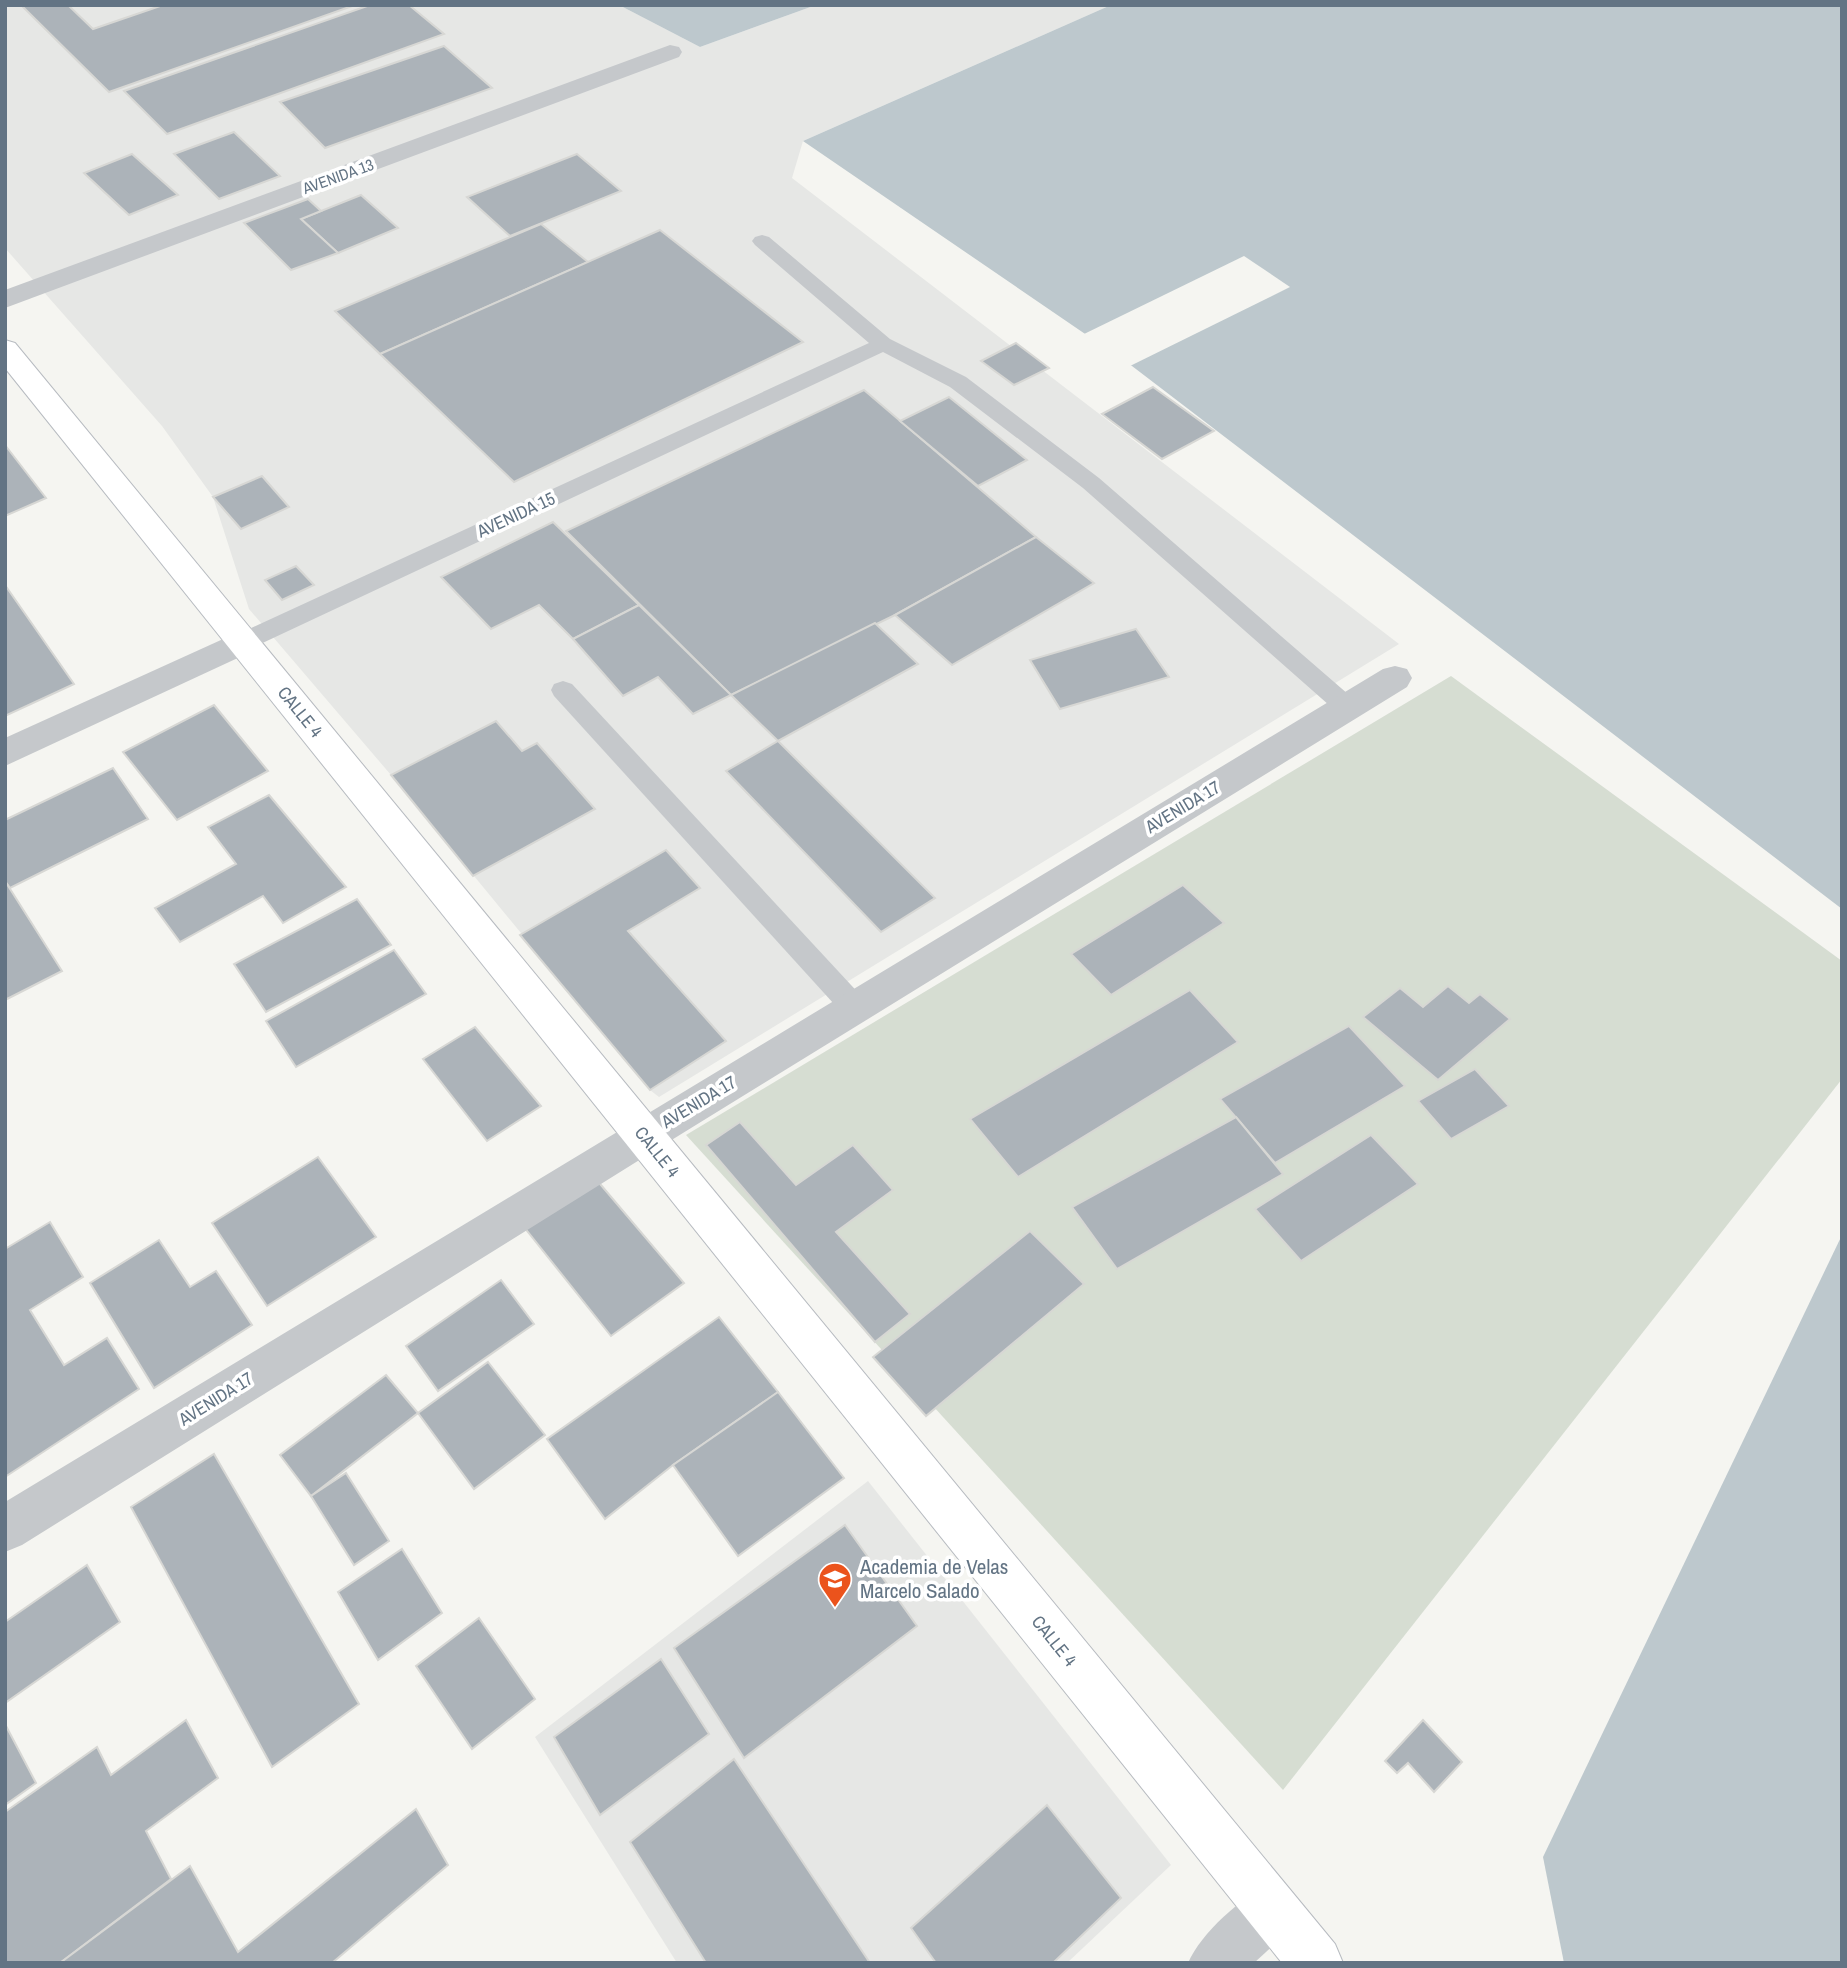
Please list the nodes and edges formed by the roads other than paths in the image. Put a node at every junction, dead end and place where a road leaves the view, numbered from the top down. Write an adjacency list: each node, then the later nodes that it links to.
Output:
1 (670, 52): 3 (street, AVENIDA 13)
2 (762, 241): 4 (lane)
3 (5, 300)
4 (883, 344): 6 (lane, AVENIDA 15); 9 (lane)
5 (5, 349): 6 (street, CALLE 4)
6 (243, 642): 10 (street, AVENIDA 15); 12 (street, CALLE 4)
7 (1395, 678): 9 (street, AVENIDA 17)
8 (563, 690): 11 (lane)
9 (1347, 707): 11 (street, AVENIDA 17)
10 (5, 753)
11 (855, 1007): 12 (street, AVENIDA 17)
12 (643, 1136): 13 (street, AVENIDA 17); 14 (street, CALLE 4)
13 (5, 1529)
14 (1272, 1910): 15 (street, CALLE 4); 16 (street)
15 (1312, 1958)
16 (1215, 1963)

